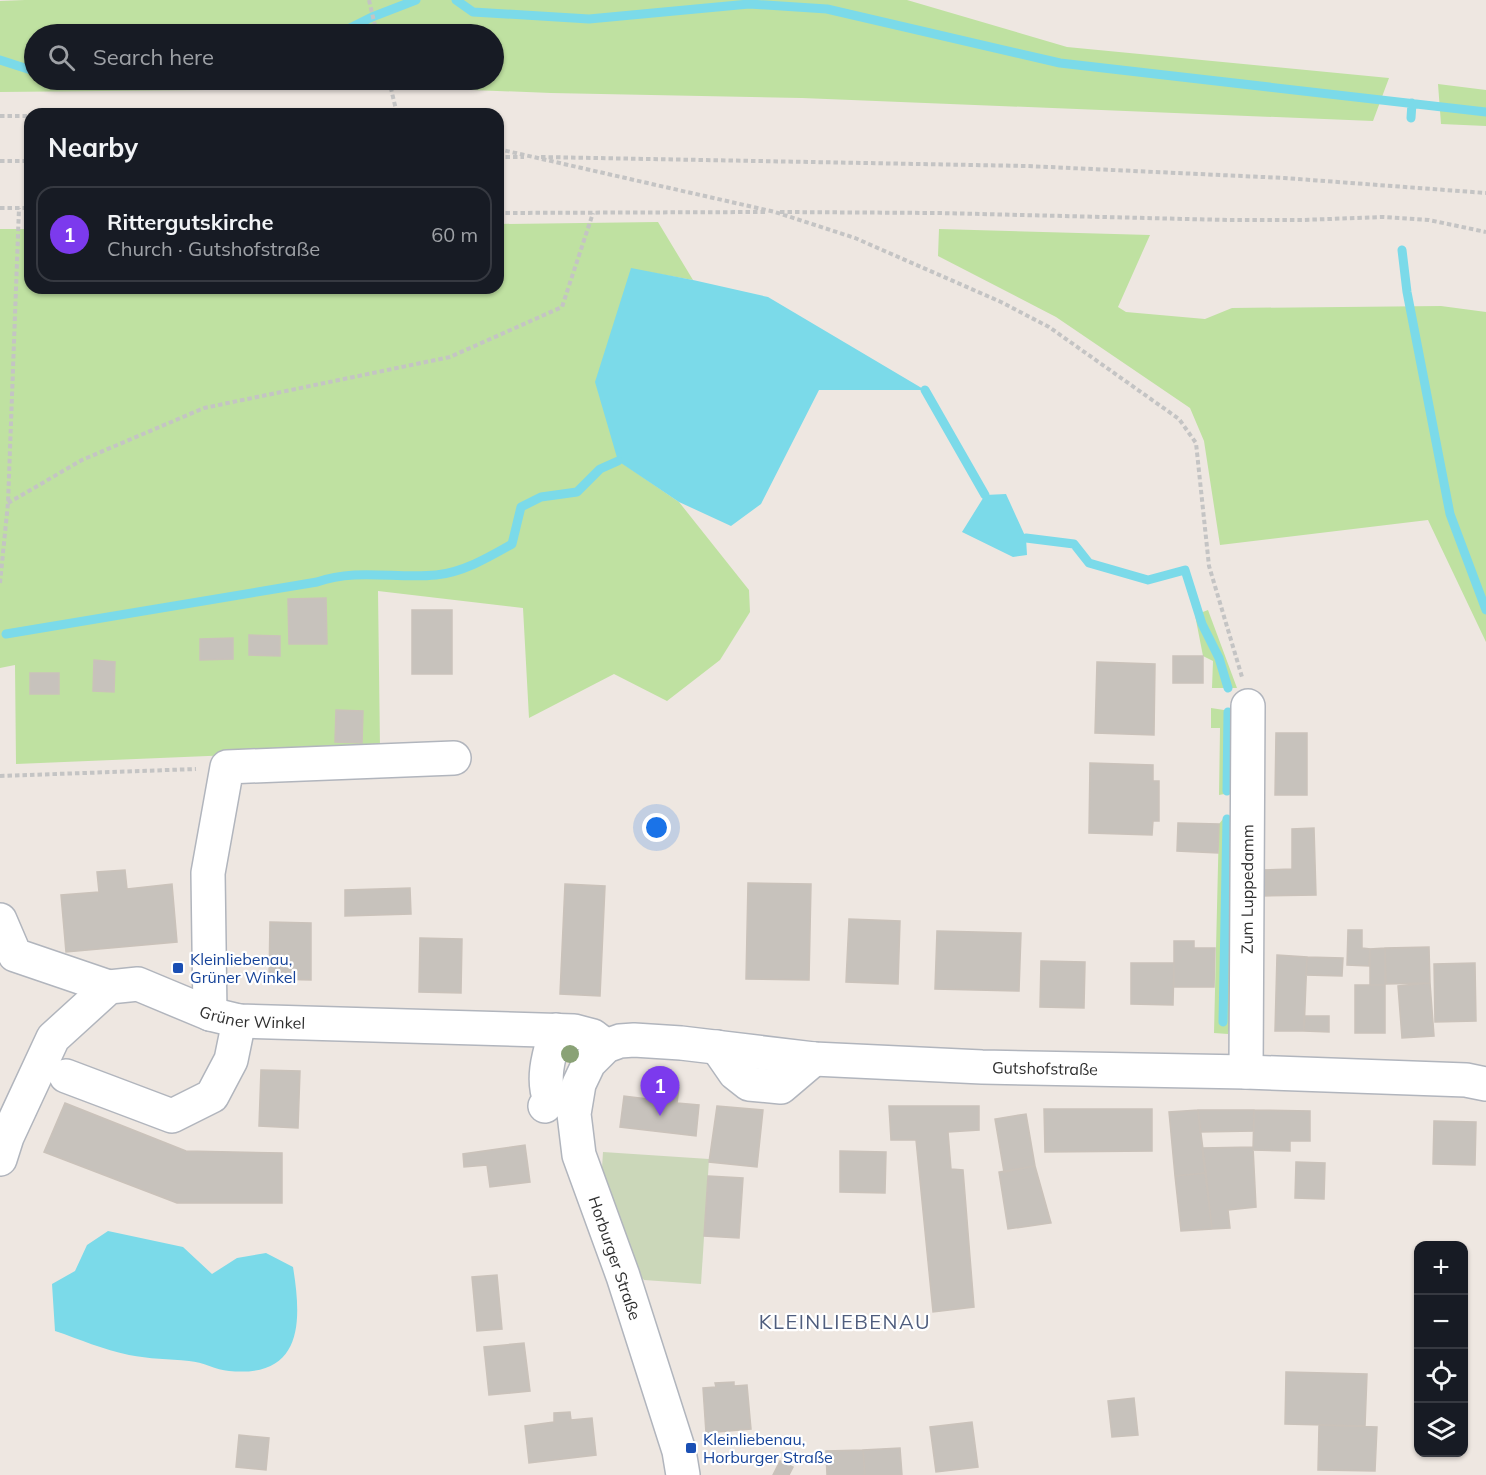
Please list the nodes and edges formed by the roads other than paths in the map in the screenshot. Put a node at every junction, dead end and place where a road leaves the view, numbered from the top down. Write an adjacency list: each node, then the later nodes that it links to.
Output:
1 (1248, 706): 8 (street, Zum Luppedamm)
2 (454, 758): 5 (street)
3 (0, 920): 4 (street)
4 (109, 987): 5 (street, Grüner Winkel); 12 (street)
5 (224, 1018): 6 (street, Grüner Winkel); 9 (street)
6 (555, 1030): 7 (street, Grüner Winkel); 11 (street)
7 (606, 1046): 8 (street, Gutshofstraße); 13 (street, Horburger Straße)
8 (1246, 1072): 10 (street, Gutshofstraße)
9 (66, 1077)
10 (1486, 1084)
11 (545, 1106)
12 (0, 1158)
13 (683, 1475)

